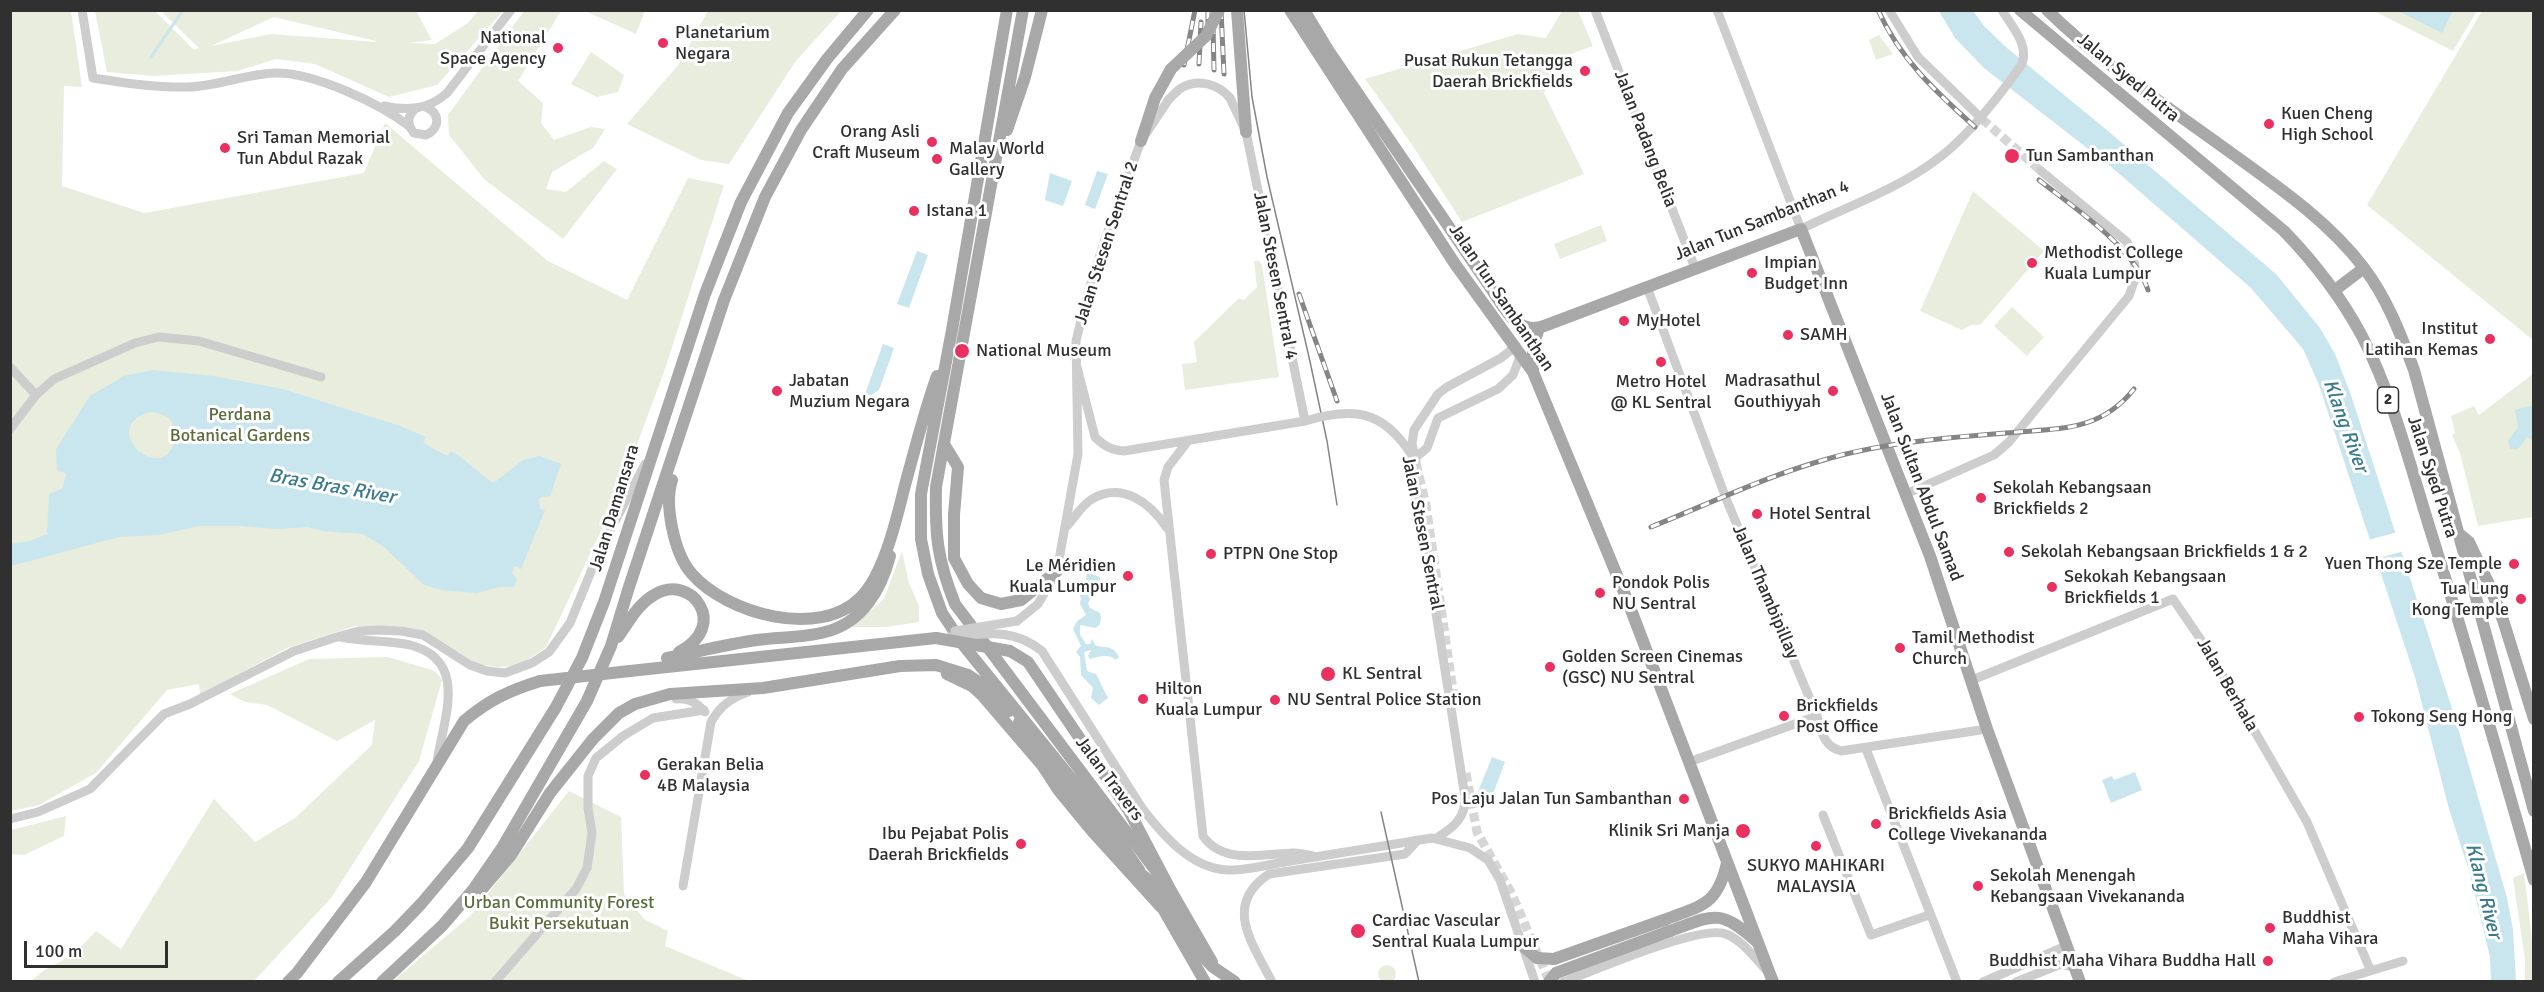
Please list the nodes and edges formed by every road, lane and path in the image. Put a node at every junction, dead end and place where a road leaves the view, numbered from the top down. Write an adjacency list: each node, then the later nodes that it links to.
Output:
1 (82, 10): 19 (street)
2 (511, 10): 18 (street)
3 (868, 10): 46 (main road, Jalan Damansara)
4 (895, 10): 38 (main road, Jalan Damansara)
5 (1007, 10): 34 (main road)
6 (1023, 10): 26 (main road)
7 (1042, 10): 26 (main road)
8 (1220, 10): 25 (main road, bridge)
9 (1237, 10): 24 (main road)
10 (1290, 10): 35 (main road, Jalan Tun Sambanthan)
11 (1304, 10): 33 (main road, Jalan Tun Sambanthan)
12 (1595, 10): 29 (street, Jalan Padang Belia)
13 (1717, 10): 28 (street, Jalan Sultan Abdul Samad)
14 (1889, 10): 21 (street)
15 (2002, 10): 21 (street, Jalan Tun Sambanthan 4)
16 (2020, 10): 32 (main road, Jalan Syed Putra / 2)
17 (2047, 10): 30 (main road, Jalan Syed Putra / 2)
18 (447, 93): 20 (street); 22 (street)
19 (376, 104): 20 (street); 23 (street)
20 (420, 108): 22 (street); 23 (street)
21 (1980, 118): 28 (street, Jalan Tun Sambanthan 4)
22 (437, 120): 23 (street)
23 (409, 126)
24 (1246, 132): 25 (street, Jalan Stesen Sentral 2, bridge); 42 (street, Jalan Stesen Sentral 4)
25 (1141, 141): 37 (street, Jalan Stesen Sentral 2)
26 (995, 167): 45 (main road, Jalan Travers)
27 (2041, 171): 48 (street)
28 (1801, 228): 29 (main road, Jalan Tun Sambanthan 4); 48 (main road, Jalan Sultan Abdul Samad)
29 (1695, 268): 31 (main road, Jalan Tun Sambanthan 4)
30 (2364, 268): 32 (main road); 51 (main road, Jalan Syed Putra / 2)
31 (1647, 287): 33 (main road, Jalan Tun Sambanthan 4); 66 (street, Jalan Thambipillay)
32 (2335, 290): 80 (main road, Jalan Syed Putra / 2)
33 (1539, 328): 39 (main road)
34 (952, 330): 52 (main road); 61 (main road, Jalan Travers)
35 (1518, 350): 39 (main road, Jalan Tun Sambanthan); 47 (street); 47 (street)
36 (10, 368): 41 (street)
37 (1077, 368): 44 (street, Jalan Stesen Sentral); 49 (street, Jalan Stesen Sentral 2)
38 (700, 371): 52 (main road); 56 (main road, Jalan Damansara)
39 (1533, 372): 71 (main road, Jalan Tun Sambanthan)
40 (321, 377): 41 (street)
41 (36, 395): 43 (street)
42 (1305, 421): 44 (street, Jalan Stesen Sentral); 47 (street, Jalan Stesen Sentral, bridge)
43 (10, 429)
44 (1188, 441): 50 (street)
45 (944, 444): 53 (main road); 82 (main road, Jalan Travers)
46 (653, 448): 54 (street); 95 (main road, Jalan Damansara)
47 (1414, 458): 76 (street, Jalan Stesen Sentral)
48 (1906, 494): 60 (main road, Jalan Sultan Abdul Samad)
49 (1066, 528): 50 (street); 53 (street, Jalan Stesen Sentral 2)
50 (1168, 530): 78 (street)
51 (2458, 533): 67 (main road); 73 (main road, Jalan Syed Putra / 2)
52 (889, 547): 57 (main road)
53 (1057, 571): 55 (street, Jalan Stesen Sentral 2, bridge)
54 (340, 636): 72 (street); 75 (street)
55 (936, 638): 59 (main road); 78 (street, bridge); 82 (main road, bridge)
56 (611, 646): 57 (main road); 85 (main road, Jalan Damansara)
57 (667, 658): 59 (main road)
58 (926, 665): 62 (main road); 65 (main road); 83 (main road)
59 (630, 671): 72 (main road, bridge)
60 (1972, 680): 69 (main road, Jalan Sultan Abdul Samad); 92 (street, Jalan Berhala)
61 (997, 684): 65 (main road); 83 (main road, Jalan Travers)
62 (763, 688): 63 (main road); 68 (street)
63 (649, 700): 64 (street); 85 (main road)
64 (704, 710): 68 (street); 97 (street)
65 (1009, 711): 100 (main road, bridge)
66 (1817, 716): 70 (street, Jalan Thambipillay); 71 (street)
67 (2534, 719)
68 (711, 722): 81 (street)
69 (1987, 729): 70 (street, Jalan Thambipillay); 88 (main road, Jalan Sultan Abdul Samad)
70 (1866, 749): 84 (street)
71 (1689, 762): 79 (main road, Jalan Tun Sambanthan)
72 (436, 765): 94 (main road)
73 (2534, 812)
74 (1823, 815): 84 (street)
75 (10, 819)
76 (1438, 837): 77 (street); 89 (street)
77 (1418, 840): 78 (street); 101 (street)
78 (1317, 857)
79 (1727, 862): 86 (main road); 87 (main road, Jalan Tun Sambanthan)
80 (2534, 880)
81 (683, 886)
82 (1171, 891): 99 (main road, Jalan Travers)
83 (1164, 910): 98 (main road, Jalan Travers)
84 (1929, 915): 105 (street)
85 (441, 926): 96 (main road, Jalan Damansara)
86 (1667, 926): 87 (main road); 89 (main road, bridge); 103 (main road, bridge)
87 (1757, 942): 93 (main road, Jalan Tun Sambanthan)
88 (2066, 946): 91 (main road, Jalan Sultan Abdul Samad); 106 (street)
89 (1525, 948): 102 (street)
90 (2403, 961): 92 (street)
91 (2074, 967): 107 (street); 108 (main road, Jalan Sultan Abdul Samad)
92 (2370, 969): 109 (street)
93 (1771, 977): 104 (street)
94 (288, 981)
95 (338, 981)
96 (382, 981)
97 (495, 981)
98 (1205, 981)
99 (1224, 981)
100 (1235, 981)
101 (1272, 981)
102 (1535, 981)
103 (1549, 981)
104 (1563, 981)
105 (1957, 981)
106 (1983, 981)
107 (2016, 981)
108 (2080, 981)
109 (2334, 981)

